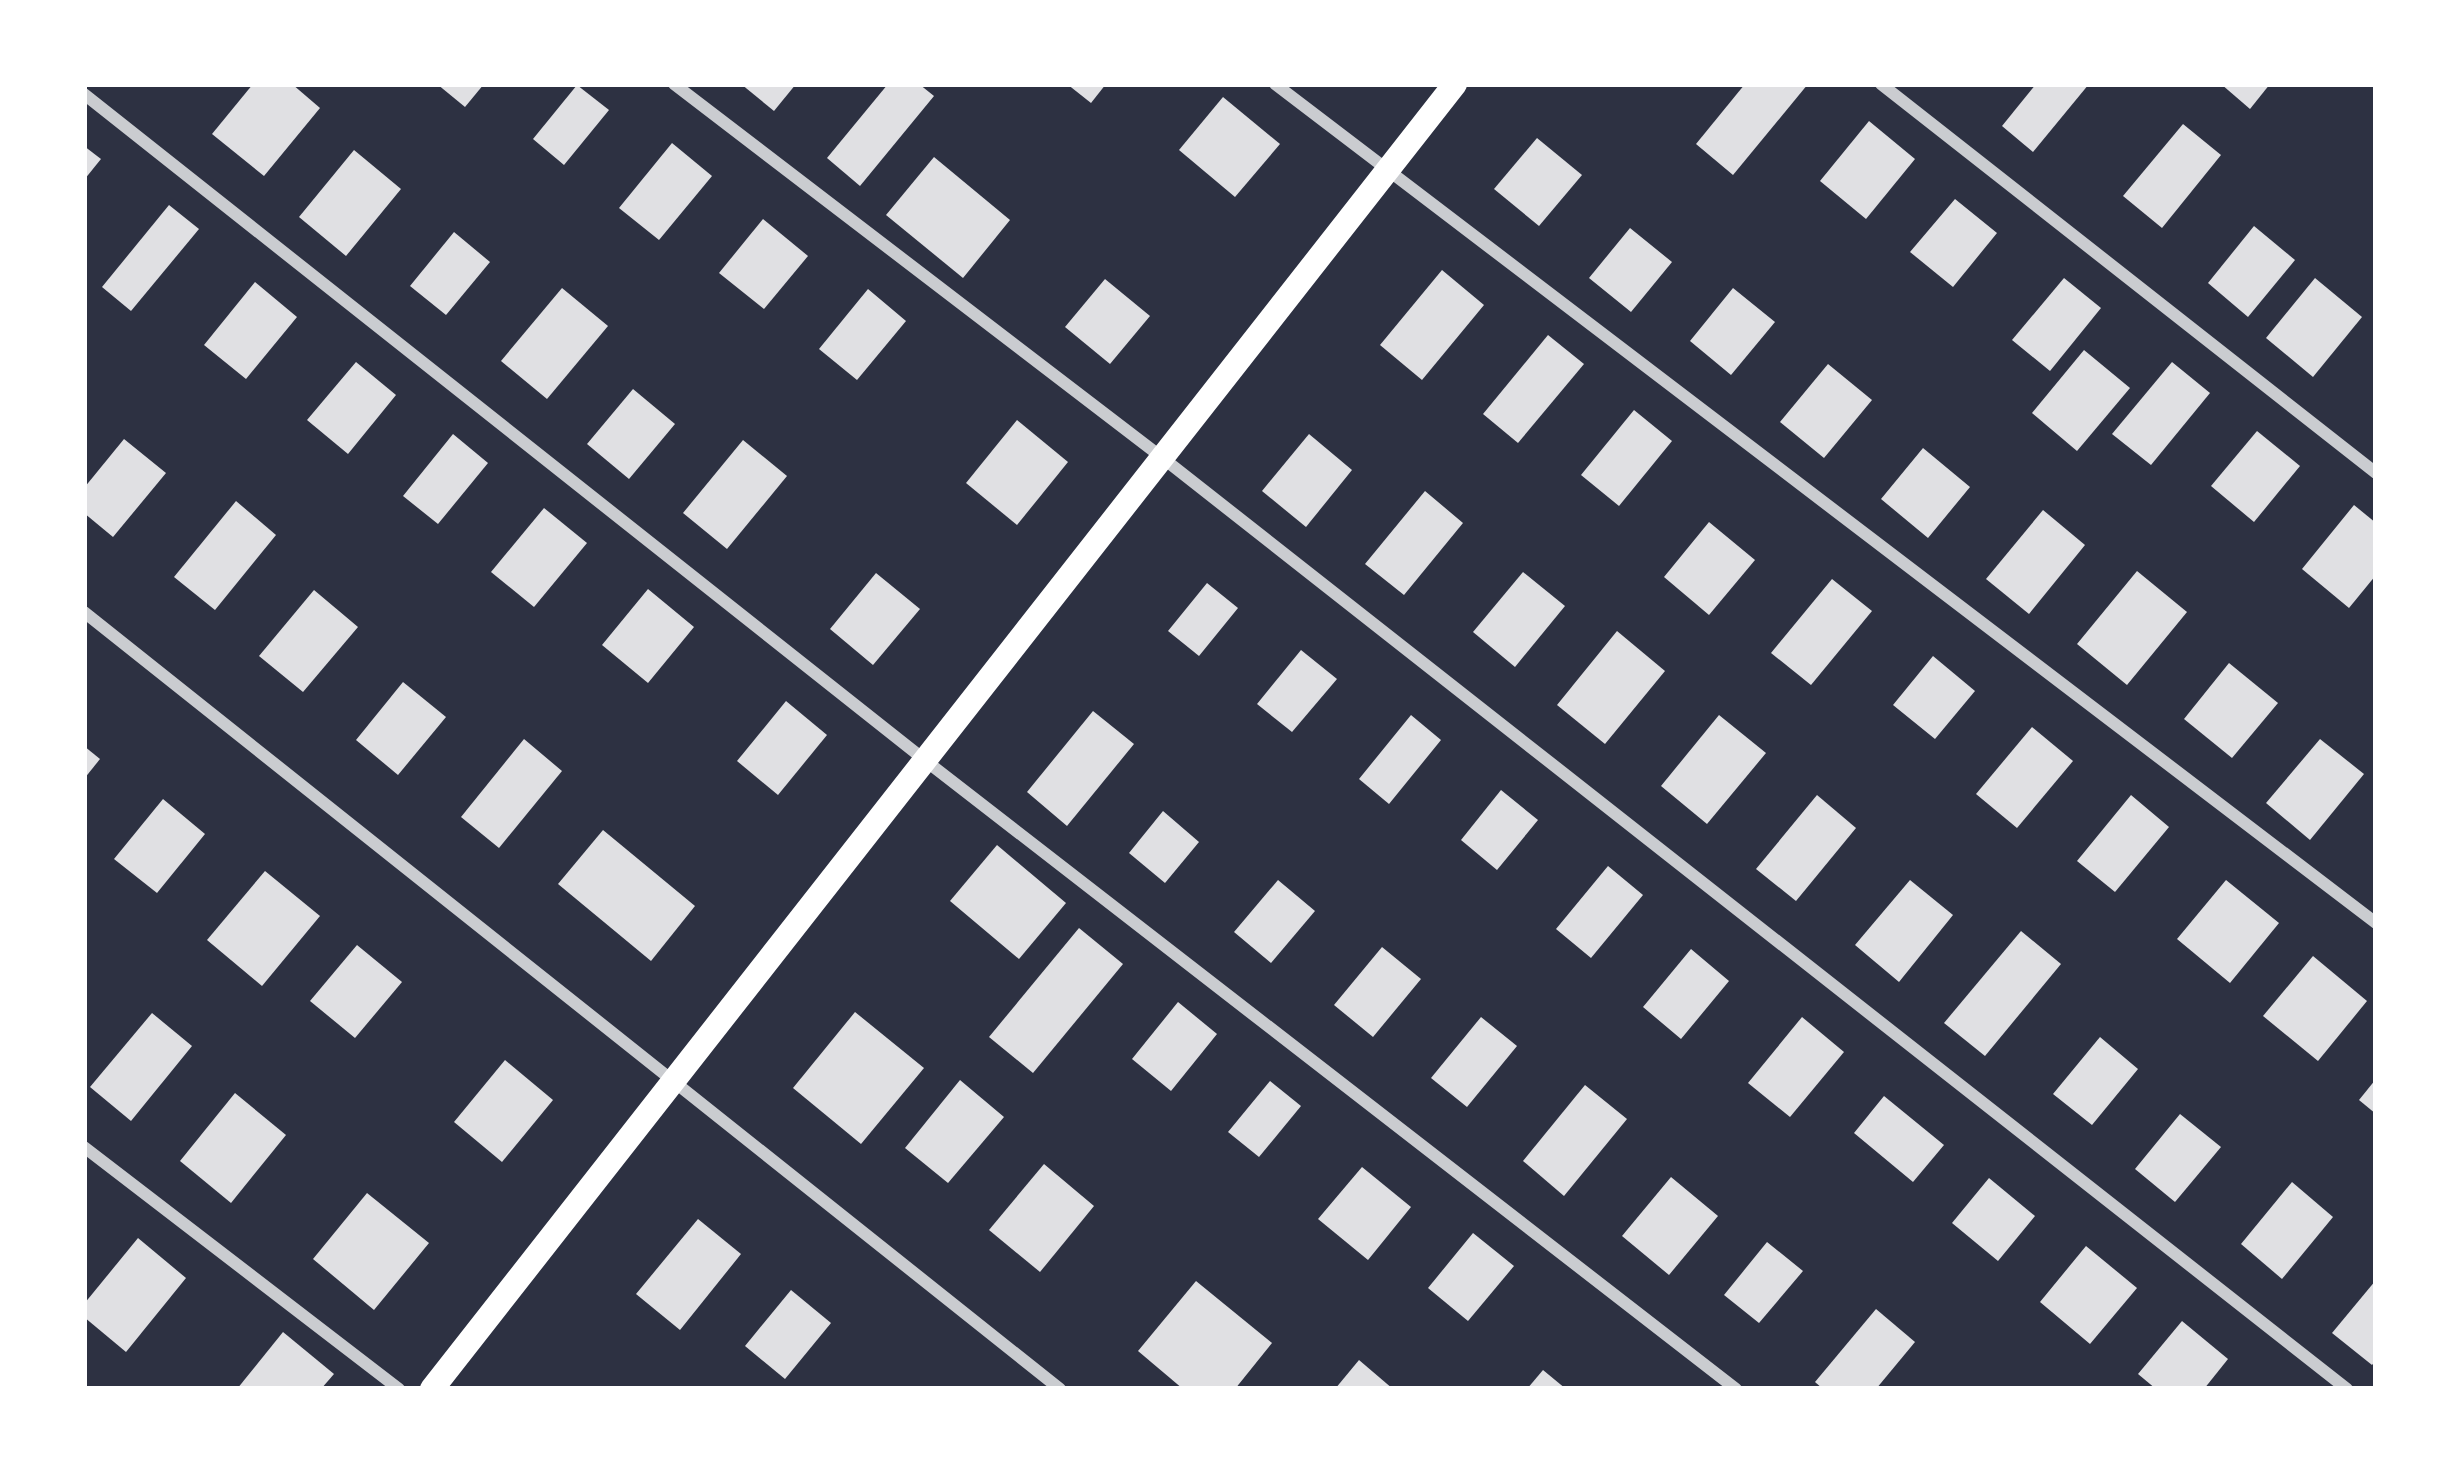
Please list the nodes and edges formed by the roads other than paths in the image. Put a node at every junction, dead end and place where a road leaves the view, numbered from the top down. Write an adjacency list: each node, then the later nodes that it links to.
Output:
1 (674, 84): 7 (street)
2 (1275, 84): 6 (street)
3 (1455, 84): 6 (main road)
4 (1881, 84): 8 (street)
5 (84, 94): 10 (street)
6 (1384, 170): 7 (main road); 11 (street)
7 (1164, 459): 10 (main road); 18 (street)
8 (2376, 473)
9 (84, 612): 12 (street)
10 (926, 761): 12 (main road); 17 (street)
11 (2376, 923)
12 (674, 1082): 15 (main road); 16 (street)
13 (84, 1147): 14 (street)
14 (399, 1389)
15 (432, 1389)
16 (1060, 1389)
17 (1736, 1389)
18 (2347, 1389)

